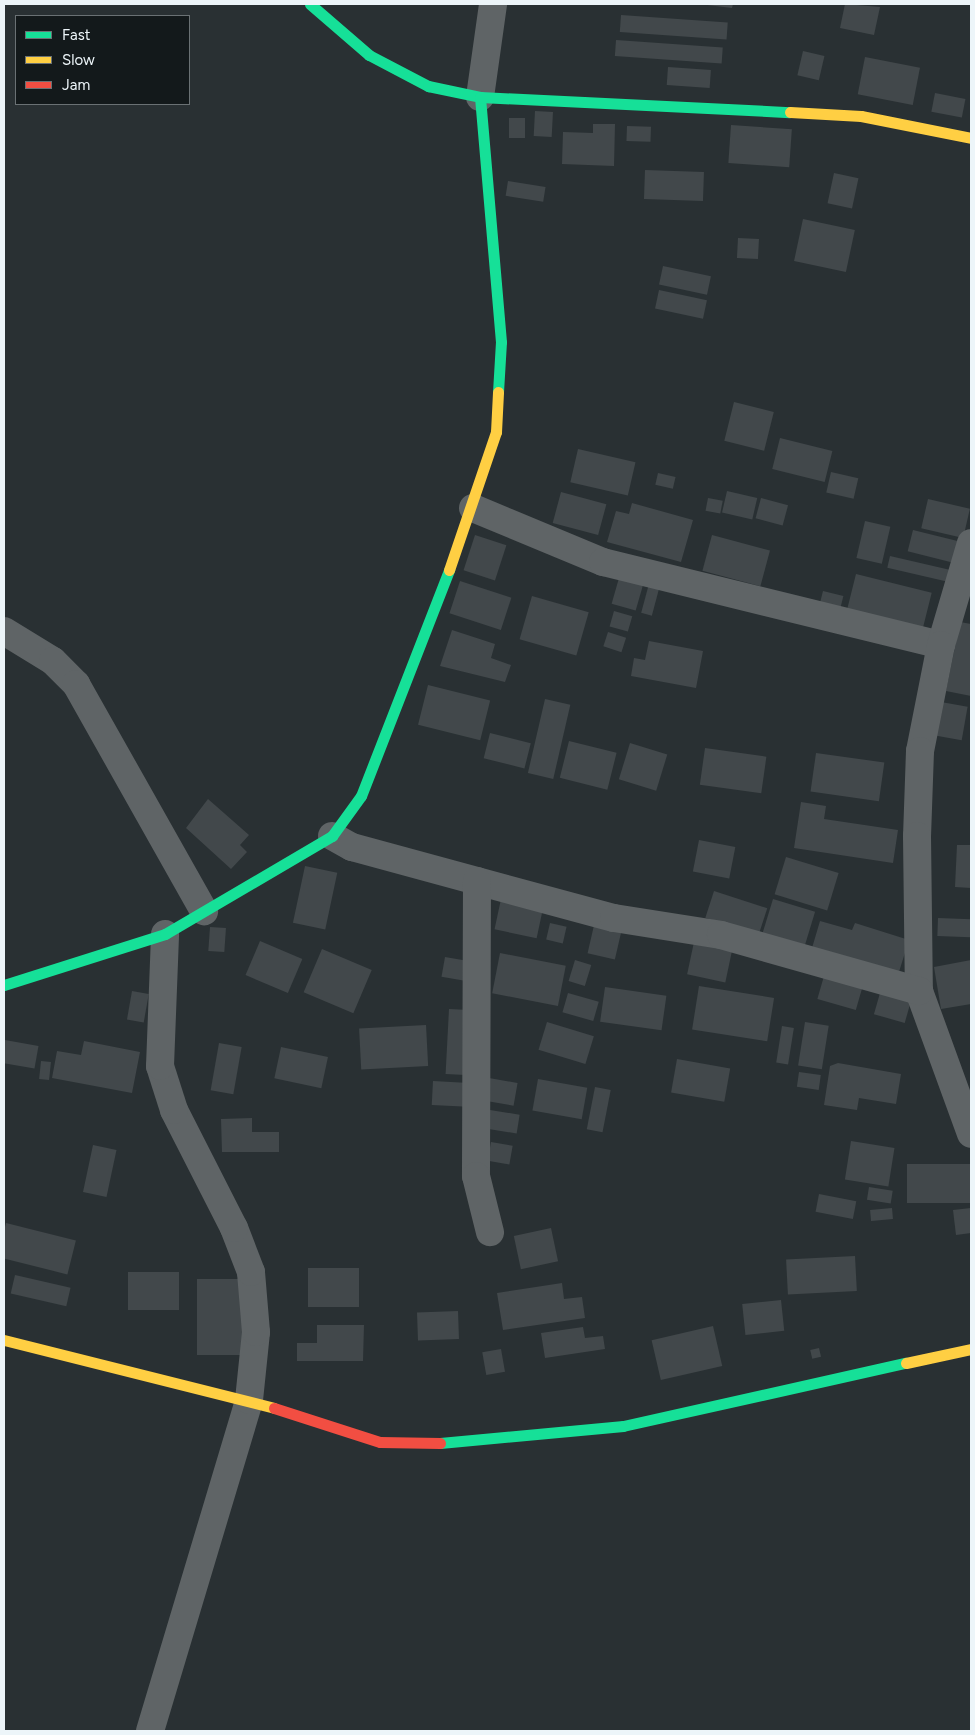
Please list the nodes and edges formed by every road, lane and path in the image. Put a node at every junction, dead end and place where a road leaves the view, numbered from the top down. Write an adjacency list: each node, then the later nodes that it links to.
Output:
1 (310, 4): 3 (street)
2 (492, 4): 3 (street)
3 (480, 97): 4 (street); 5 (street)
4 (971, 138)
5 (472, 508): 8 (street); 9 (street)
6 (971, 544): 8 (street)
7 (4, 631): 11 (street)
8 (941, 645): 14 (street)
9 (332, 836): 10 (street); 11 (street)
10 (477, 881): 14 (street); 16 (street)
11 (204, 910): 12 (street)
12 (165, 934): 13 (street); 19 (street)
13 (4, 985)
14 (919, 991): 15 (street)
15 (971, 1129)
16 (490, 1232)
17 (4, 1340): 19 (street)
18 (971, 1349): 19 (street)
19 (249, 1400): 20 (street)
20 (150, 1731)

